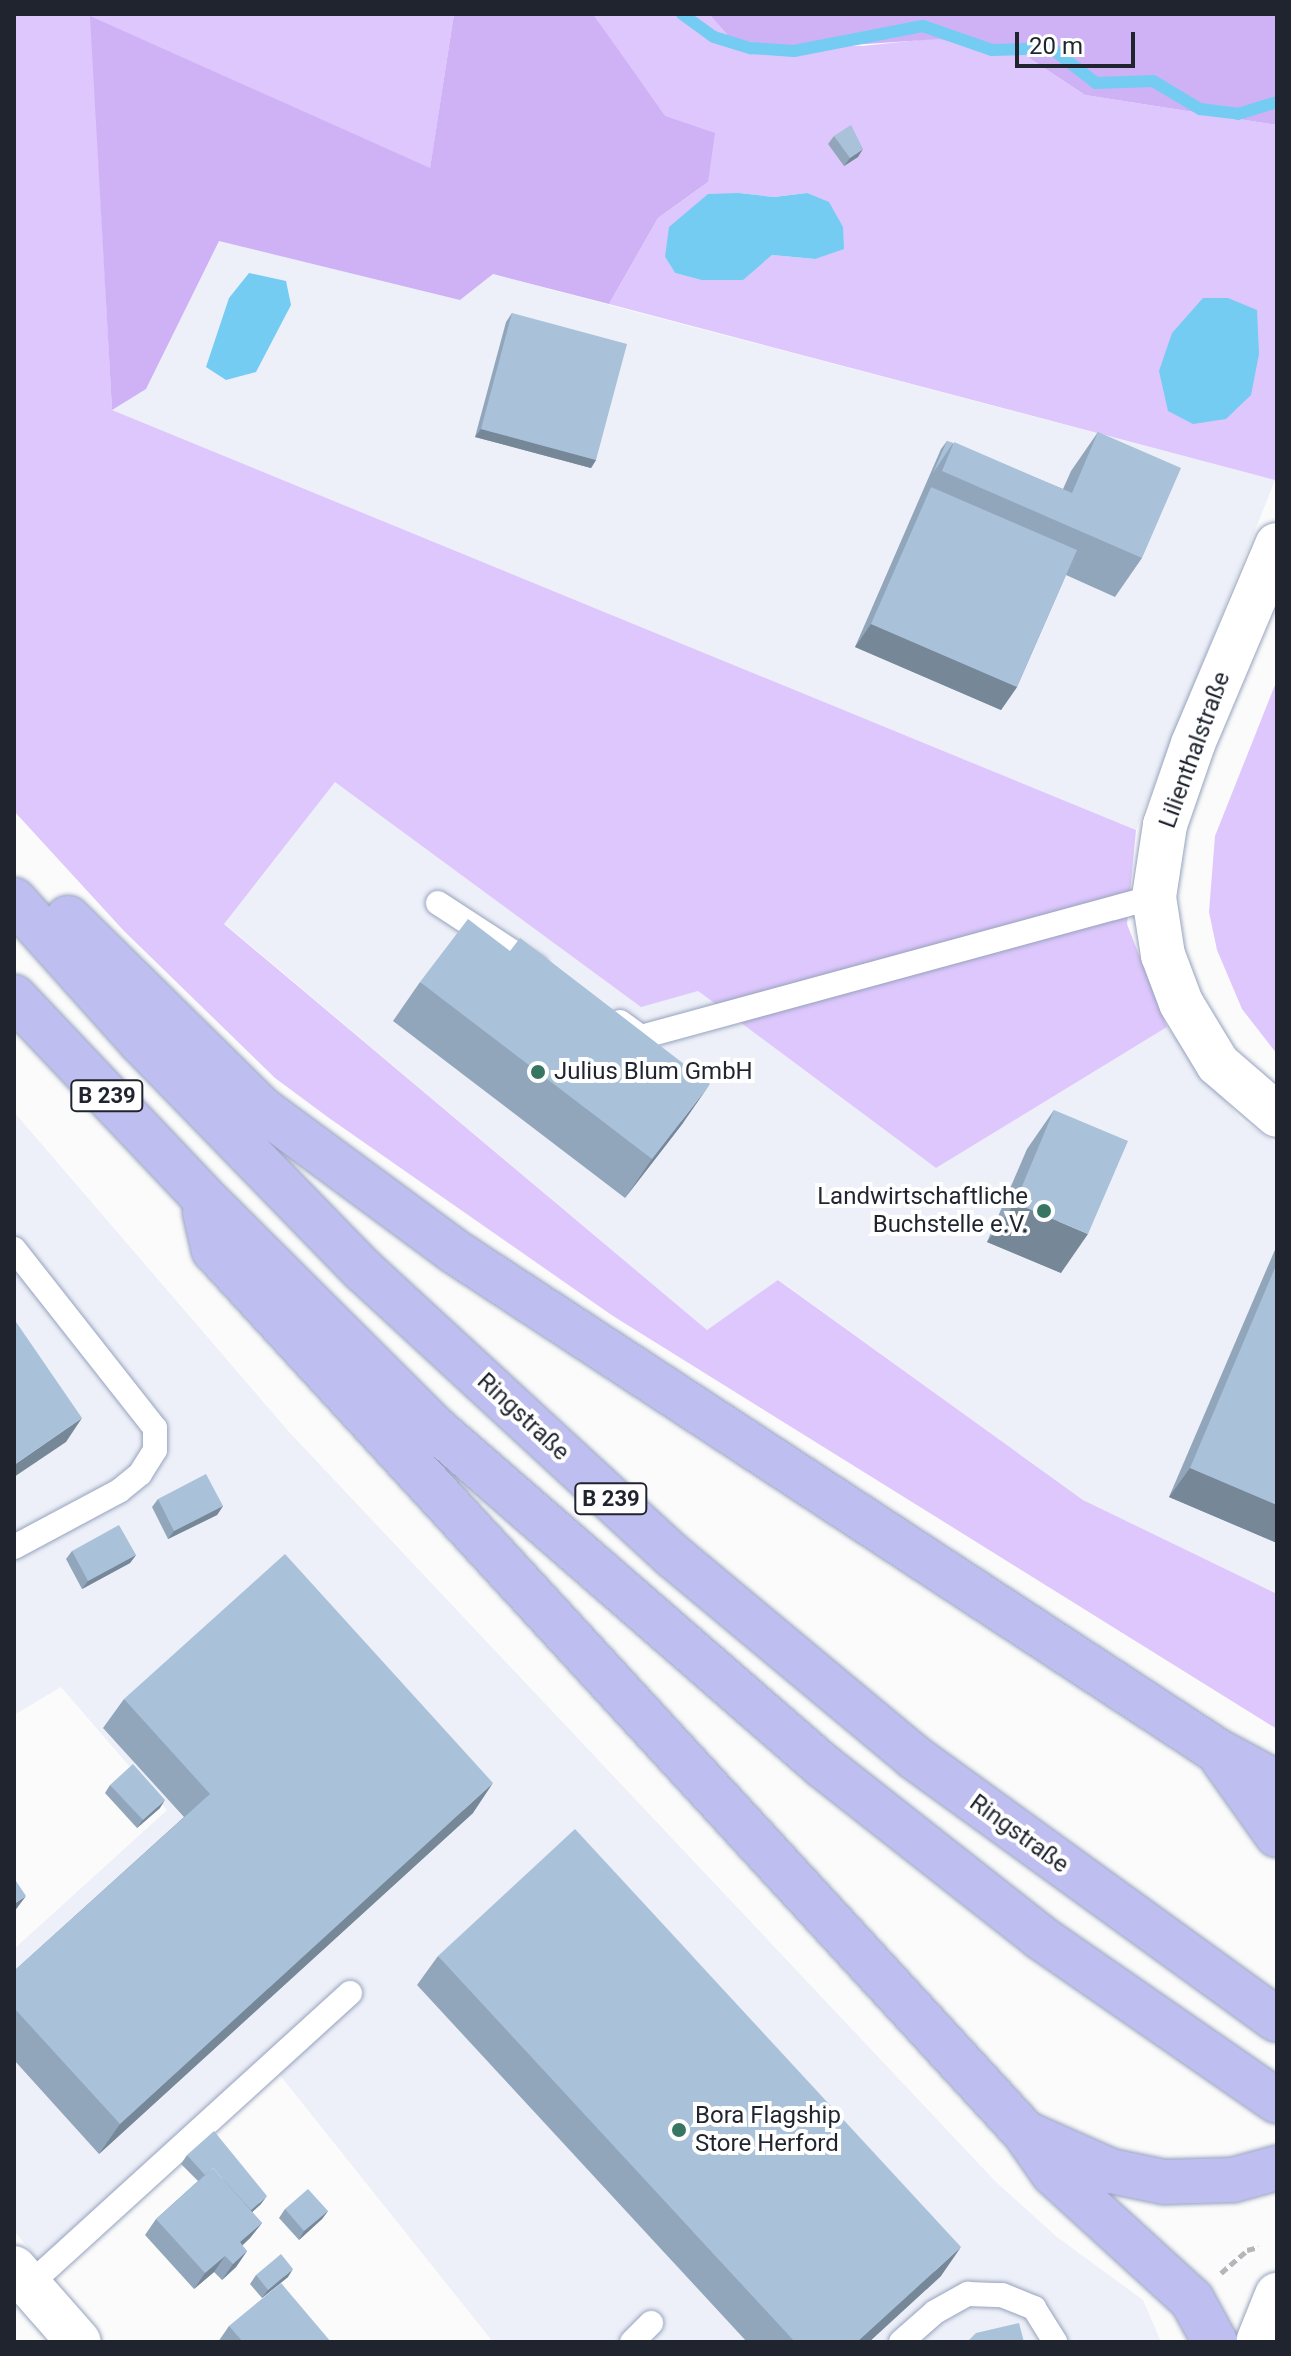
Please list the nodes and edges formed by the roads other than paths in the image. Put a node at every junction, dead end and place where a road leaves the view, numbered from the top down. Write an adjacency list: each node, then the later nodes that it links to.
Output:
1 (1277, 545): 3 (street, Lilienthalstraße)
2 (14, 880): 13 (highway)
3 (1154, 897): 8 (lane); 9 (street, Lilienthalstraße)
4 (14, 900): 17 (highway, Ringstraße / B 239)
5 (438, 903): 6 (lane)
6 (552, 978)
7 (14, 997): 10 (highway, B 239)
8 (603, 1012)
9 (1277, 1115)
10 (200, 1194): 18 (highway, B 239); 19 (highway)
11 (14, 1249): 12 (lane)
12 (14, 1547)
13 (1216, 1750): 14 (highway); 15 (highway)
14 (1277, 1783)
15 (1277, 1835)
16 (350, 1993): 21 (lane)
17 (1277, 2020)
18 (1277, 2101)
19 (1025, 2133): 20 (highway); 28 (highway)
20 (1277, 2168)
21 (22, 2276): 24 (street)
22 (1277, 2295): 29 (street)
23 (651, 2323): 25 (lane)
24 (79, 2342)
25 (632, 2342)
26 (901, 2342): 27 (lane)
27 (1055, 2342)
28 (1215, 2342)
29 (1258, 2342)

